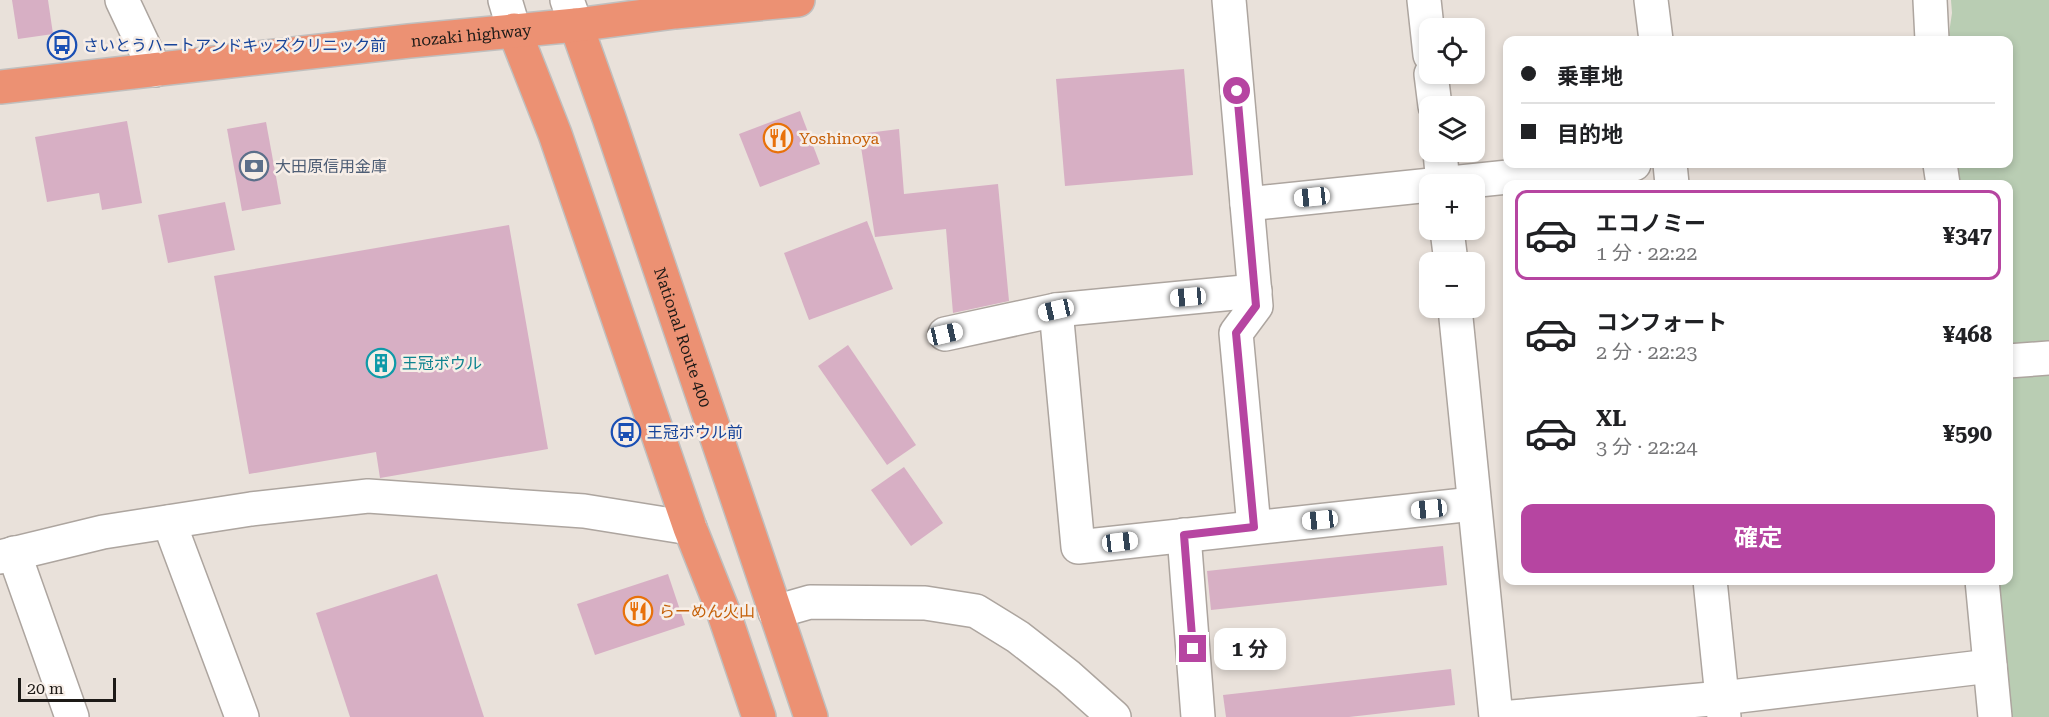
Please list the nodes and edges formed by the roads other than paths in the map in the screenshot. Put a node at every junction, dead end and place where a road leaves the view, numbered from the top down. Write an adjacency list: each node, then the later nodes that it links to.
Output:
1 (122, 0): 12 (street)
2 (798, 0): 7 (highway, nozaki highway)
3 (1229, 0): 16 (street)
4 (1424, 0): 9 (street)
5 (1651, 0): 10 (street)
6 (1930, 0): 11 (street)
7 (572, 12): 8 (highway, nozaki highway); 31 (highway, National Route 400)
8 (509, 15): 12 (highway, nozaki highway); 26 (highway)
9 (1426, 18)
10 (1656, 36)
11 (1932, 36)
12 (155, 70): 13 (highway, nozaki highway)
13 (0, 87)
14 (1549, 168): 15 (street)
15 (1442, 173): 16 (street)
16 (1247, 204): 17 (street)
17 (1255, 291): 18 (street); 25 (street)
18 (1056, 310): 20 (street); 27 (street)
19 (1456, 318): 23 (street)
20 (945, 334)
21 (2049, 358): 22 (street)
22 (2013, 361)
23 (1473, 504): 25 (street); 40 (street)
24 (170, 522): 26 (street); 28 (street); 35 (street)
25 (1254, 527): 27 (street)
26 (690, 528): 36 (highway)
27 (1184, 535): 39 (street)
28 (7, 555): 34 (street)
29 (1711, 585): 33 (street)
30 (1982, 585): 32 (street)
31 (775, 612): 37 (highway, National Route 400); 38 (street)
32 (1990, 666): 33 (street); 42 (street)
33 (1723, 707): 41 (street)
34 (72, 717)
35 (242, 717)
36 (759, 717)
37 (811, 717)
38 (1114, 717)
39 (1198, 717)
40 (1496, 717)
41 (1512, 717)
42 (1995, 717)

